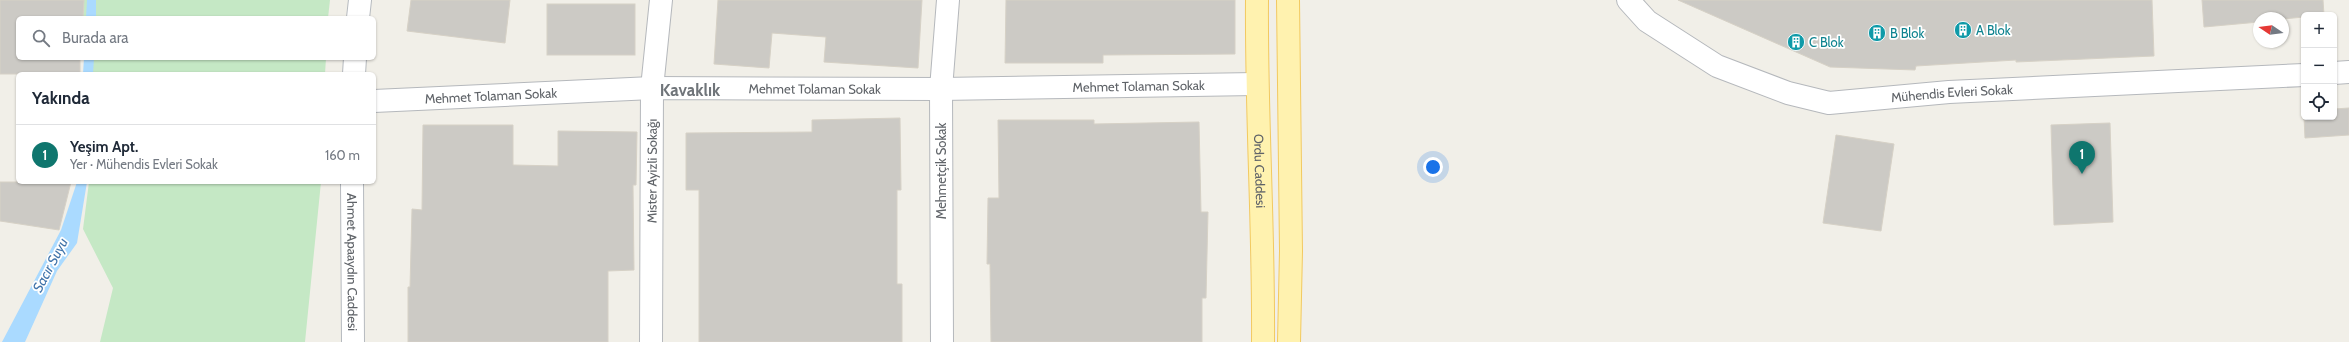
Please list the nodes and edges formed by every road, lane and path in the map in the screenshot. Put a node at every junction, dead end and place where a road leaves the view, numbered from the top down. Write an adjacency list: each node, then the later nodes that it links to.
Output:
1 (360, 0): 7 (street)
2 (660, 0): 14 (street, Mister Ayizli Sokağı)
3 (948, 0): 15 (street, Mehmetçik Sokak)
4 (1257, 0): 13 (main road, Ordu Caddesi)
5 (1288, 0): 22 (main road)
6 (1628, 0): 12 (street, Mühendis Evleri Sokak)
7 (358, 16)
8 (355, 60): 9 (street)
9 (354, 72)
10 (2349, 72): 11 (street)
11 (2337, 73)
12 (2301, 74)
13 (1256, 84): 15 (street, Mehmet Tolaman Sokak); 21 (main road, Ordu Caddesi)
14 (652, 88): 15 (street, Mehmet Tolaman Sokak); 16 (street, Mehmet Tolaman Sokak); 19 (street, Mister Ayizli Sokağı)
15 (941, 89): 20 (street, Mehmetçik Sokak)
16 (376, 101)
17 (352, 184): 18 (street, Ahmet Apaaydın Caddesi)
18 (353, 342)
19 (651, 342)
20 (942, 342)
21 (1263, 342)
22 (1289, 342)

